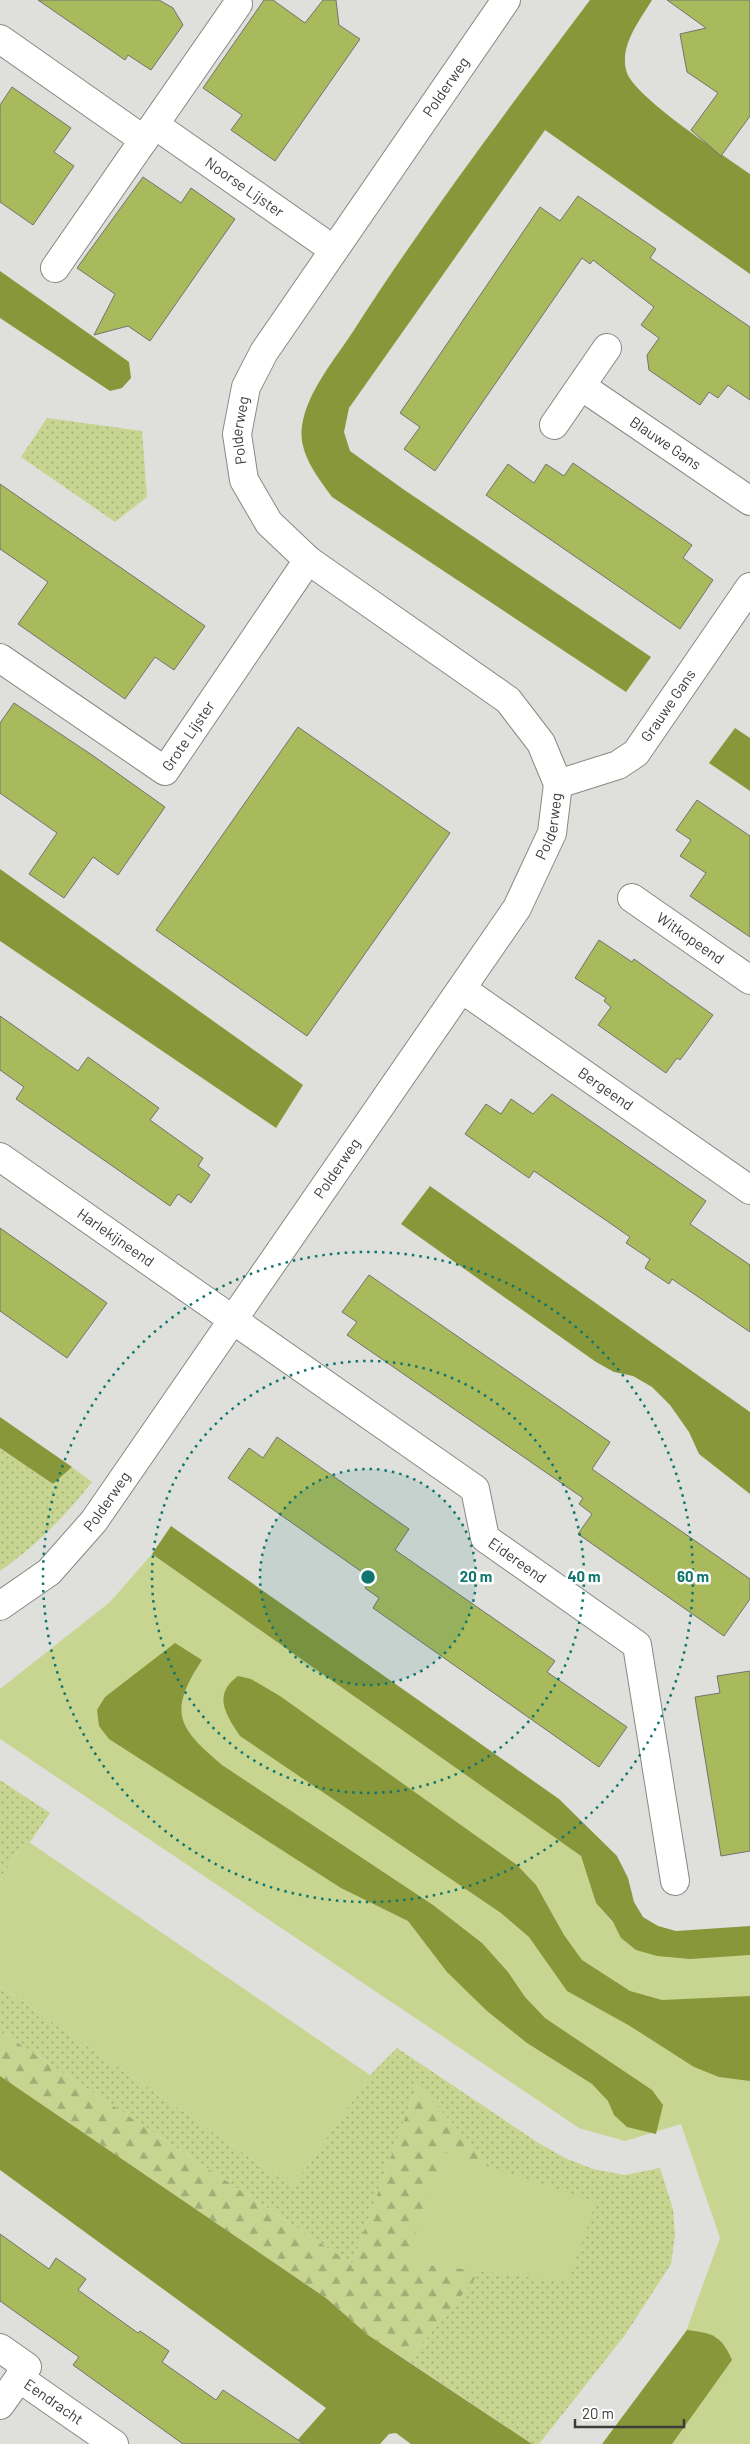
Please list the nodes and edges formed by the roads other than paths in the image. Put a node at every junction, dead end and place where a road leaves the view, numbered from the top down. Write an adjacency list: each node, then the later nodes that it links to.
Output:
1 (506, 0): 5 (street, Polderweg)
2 (238, 4): 4 (street)
3 (0, 39): 4 (street, Noorse Lijster)
4 (150, 133): 5 (street, Noorse Lijster); 6 (street)
5 (334, 250): 11 (street, Polderweg)
6 (56, 268)
7 (607, 348): 8 (street)
8 (581, 386): 9 (street); 10 (street, Blauwe Gans)
9 (554, 425)
10 (750, 501)
11 (308, 560): 13 (street, Grote Lijster); 14 (street, Polderweg)
12 (750, 587): 14 (street, Grauwe Gans)
13 (0, 658)
14 (558, 784): 17 (street, Polderweg)
15 (632, 898): 16 (street, Witkopeend)
16 (750, 980)
17 (462, 989): 19 (street, Bergeend); 20 (street, Polderweg)
18 (0, 1157): 20 (street, Harlekijneend)
19 (750, 1190)
20 (232, 1320): 21 (street, Polderweg); 22 (street, Eidereend)
21 (0, 1606)
22 (675, 1881)
23 (0, 2348): 24 (street, Eendracht)
24 (19, 2378): 25 (street, Eendracht); 26 (street, Eendracht)
25 (0, 2405)
26 (114, 2444)

